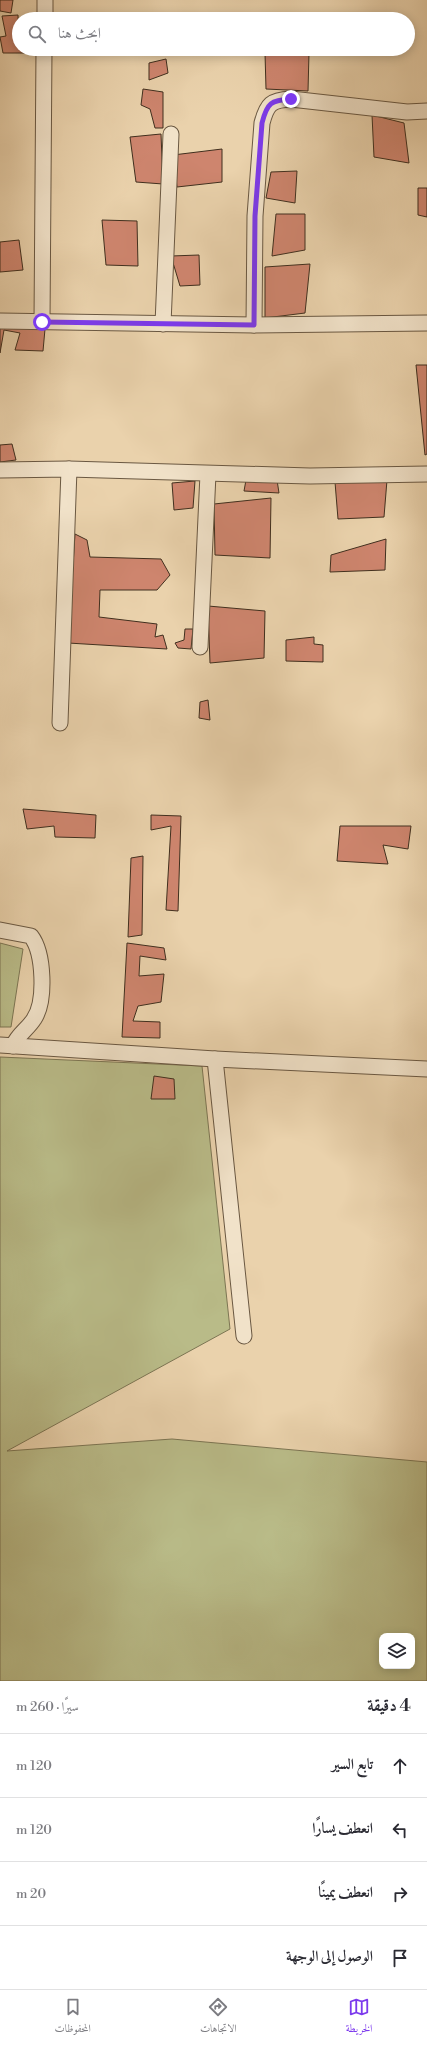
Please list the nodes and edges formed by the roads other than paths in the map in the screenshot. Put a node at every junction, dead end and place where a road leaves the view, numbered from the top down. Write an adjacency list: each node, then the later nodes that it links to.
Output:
1 (45, 0): 2 (street)
2 (45, 12)
3 (44, 56): 7 (street)
4 (427, 112): 10 (street)
5 (172, 134): 9 (street)
6 (0, 321): 7 (street)
7 (42, 322): 9 (street)
8 (427, 323): 10 (street)
9 (163, 324): 10 (street)
10 (254, 325)
11 (0, 470): 12 (street)
12 (69, 470): 13 (street); 16 (street)
13 (208, 474): 14 (street); 15 (street)
14 (427, 474)
15 (200, 647)
16 (60, 723)
17 (0, 930): 18 (street)
18 (7, 1045): 19 (street)
19 (216, 1059): 20 (street); 21 (street)
20 (427, 1069)
21 (244, 1336)

